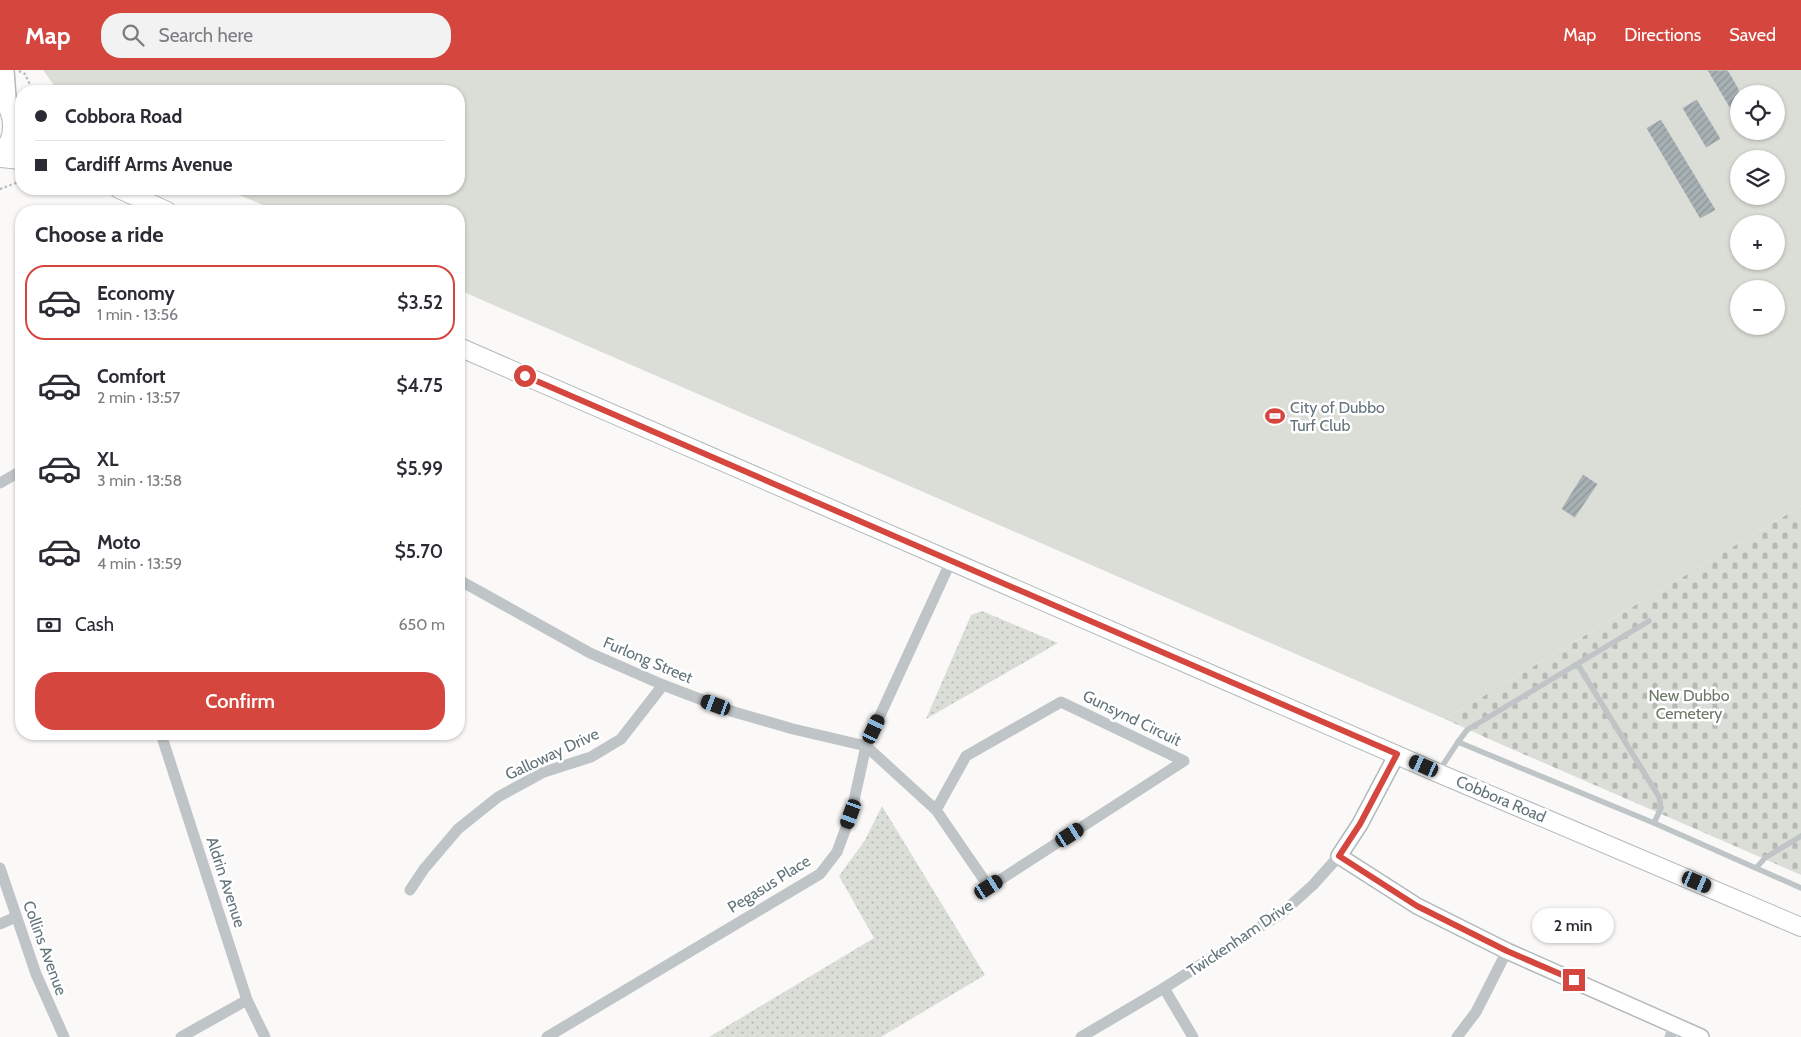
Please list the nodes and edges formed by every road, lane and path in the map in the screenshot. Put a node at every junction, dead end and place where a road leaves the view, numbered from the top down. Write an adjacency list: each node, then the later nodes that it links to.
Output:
1 (6, 70): 4 (street)
2 (25, 74): 3 (path)
3 (30, 85)
4 (10, 113): 5 (main road)
5 (0, 153)
6 (0, 158): 7 (main road)
7 (15, 159)
8 (15, 183): 9 (path)
9 (0, 189)
10 (132, 195): 11 (main road)
11 (154, 205)
12 (465, 350): 15 (main road, Cobbora Road)
13 (15, 474): 14 (street)
14 (0, 483)
15 (951, 562): 22 (street, Pegasus Place); 23 (main road, Cobbora Road)
16 (465, 583): 19 (street, Furlong Street)
17 (1648, 622): 18 (lane)
18 (1578, 665): 21 (lane); 26 (lane)
19 (663, 685): 22 (street, Furlong Street); 32 (street, Galloway Drive)
20 (163, 740): 38 (street, Aldrin Avenue)
21 (1458, 742): 24 (lane); 26 (lane)
22 (866, 746): 25 (street, Gunsynd Circuit); 43 (street, Pegasus Place)
23 (1397, 754): 24 (main road, Cobbora Road); 28 (street, Twickenham Drive)
24 (1438, 773): 35 (main road, Cobbora Road)
25 (936, 810): 25 (street, Gunsynd Circuit)
26 (1654, 823): 30 (lane)
27 (1801, 836): 30 (lane)
28 (1339, 856): 36 (street); 37 (street, Twickenham Drive)
29 (0, 868): 33 (street, Collins Avenue)
30 (1756, 868): 31 (lane)
31 (1801, 888)
32 (410, 890)
33 (16, 917): 34 (street); 40 (street, Collins Avenue)
34 (0, 924)
35 (1801, 927)
36 (1507, 951): 39 (street); 46 (street)
37 (1164, 988): 44 (street, Twickenham Drive); 45 (street)
38 (247, 1000): 41 (street); 42 (street, Aldrin Avenue)
39 (1672, 1031): 47 (street)
40 (64, 1037)
41 (181, 1037)
42 (265, 1037)
43 (547, 1037)
44 (1081, 1037)
45 (1194, 1037)
46 (1457, 1037)
47 (1701, 1037)

